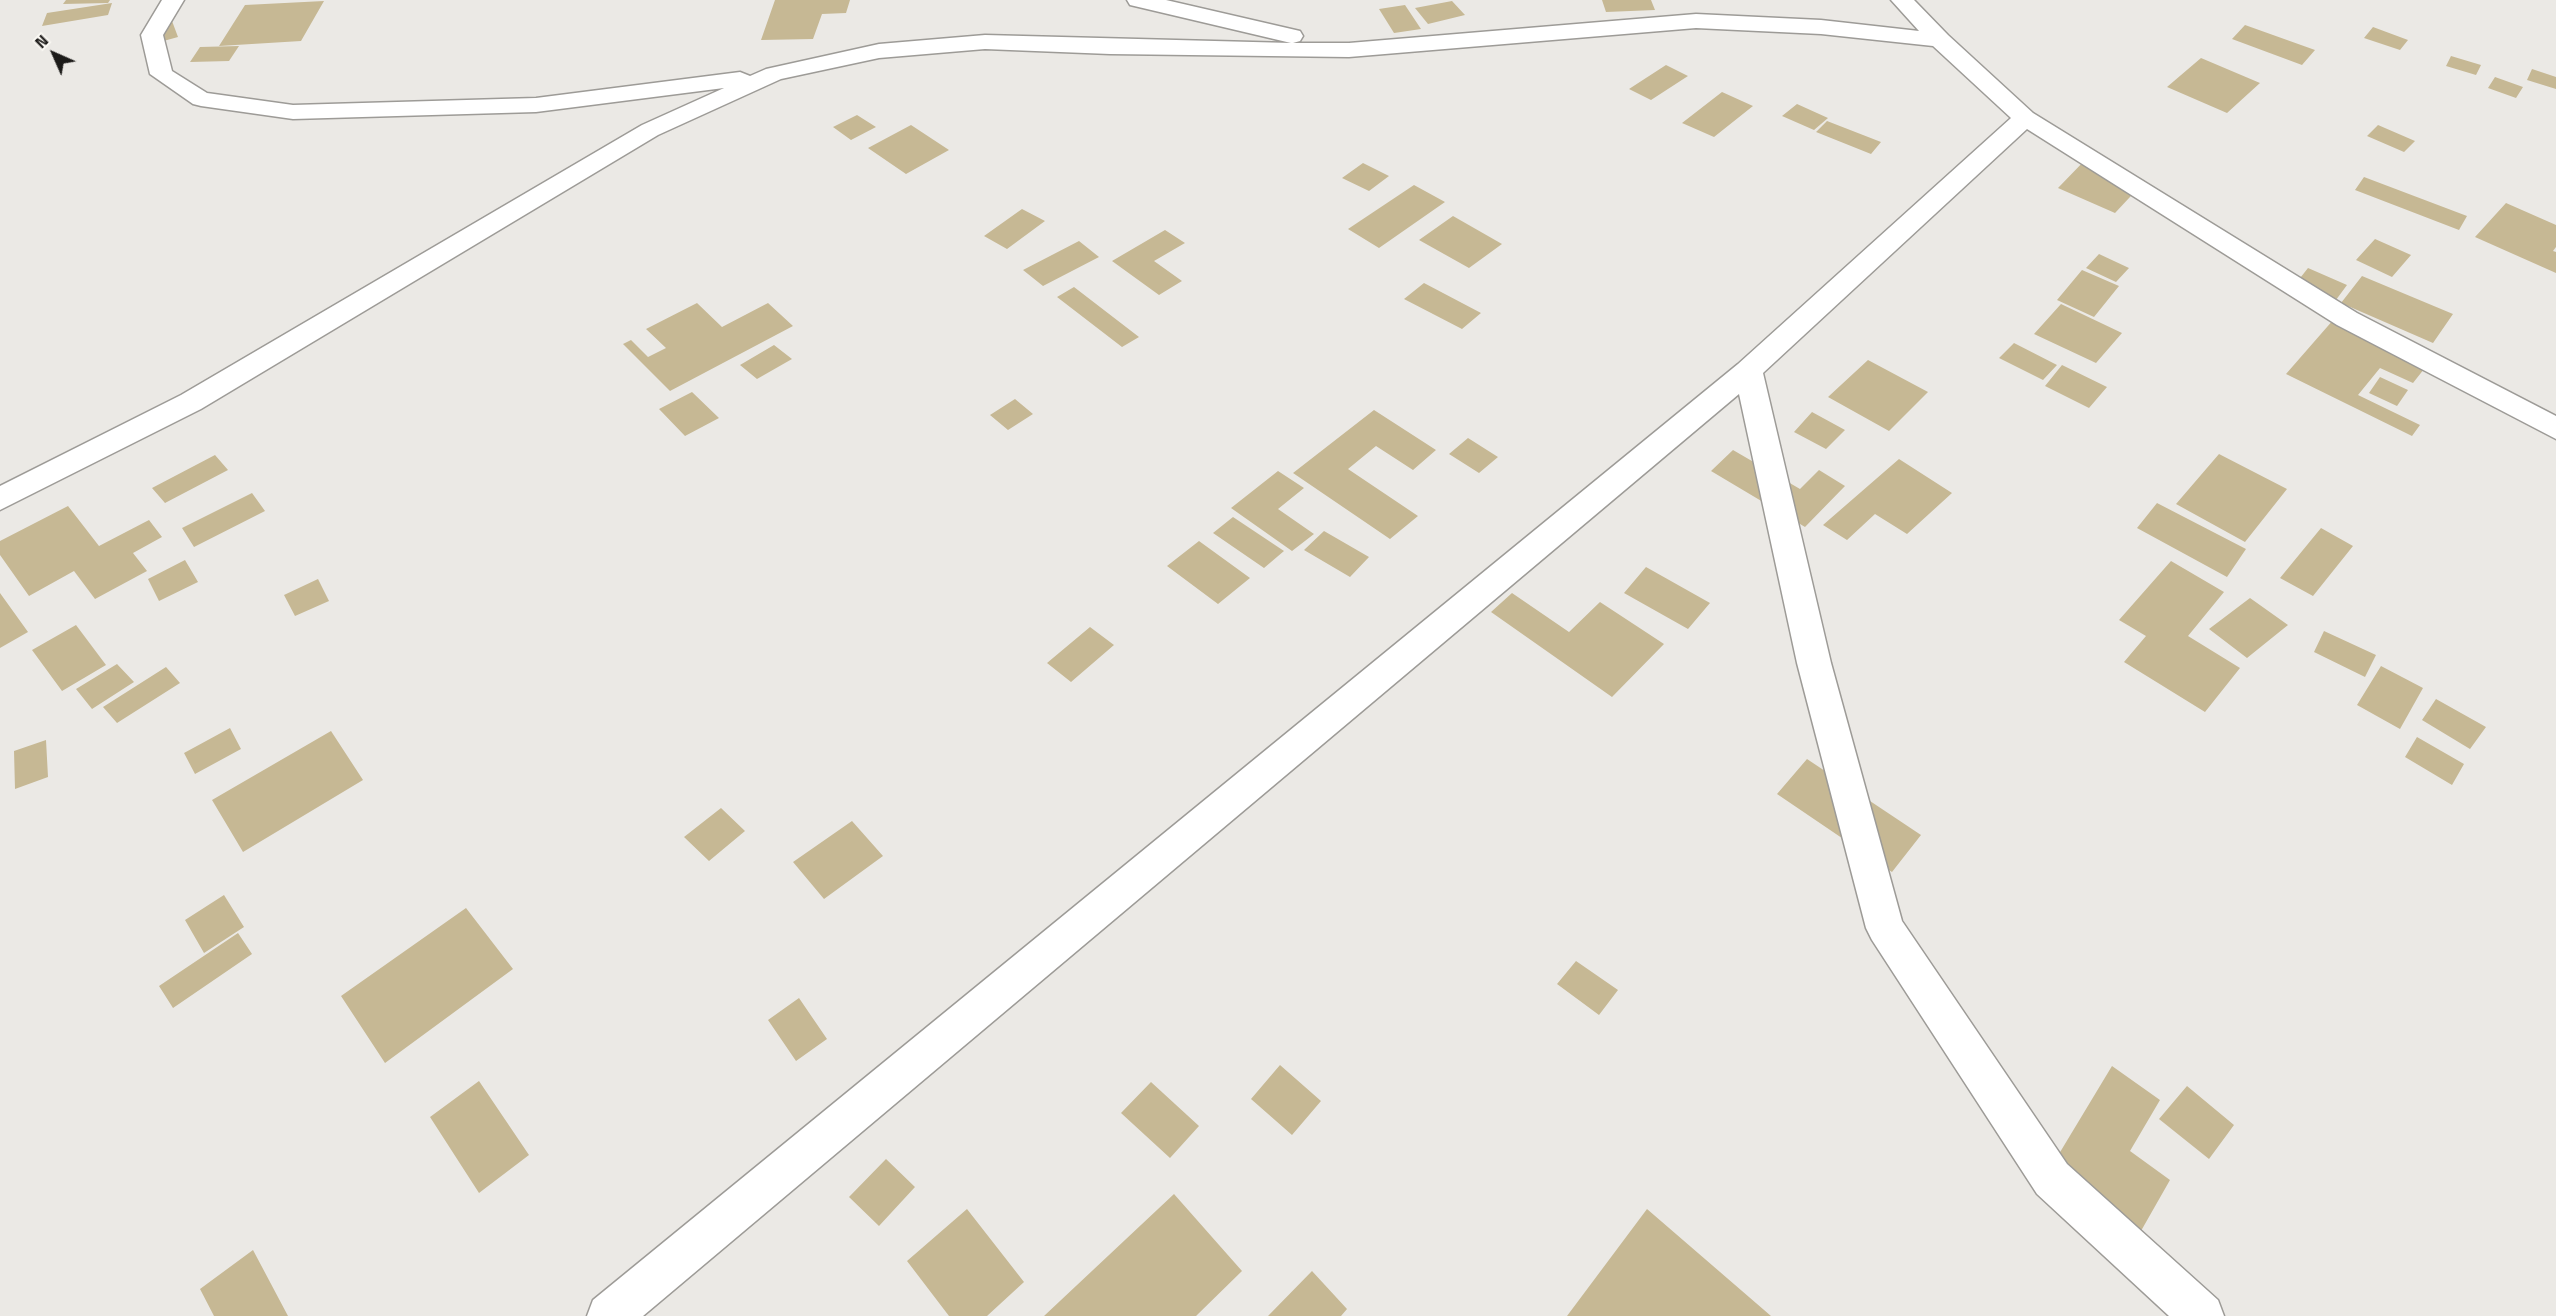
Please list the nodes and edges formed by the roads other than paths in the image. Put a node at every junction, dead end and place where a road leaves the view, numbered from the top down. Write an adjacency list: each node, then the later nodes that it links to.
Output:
1 (173, 0): 6 (street)
2 (1138, 0): 5 (street)
3 (1902, 0): 4 (street)
4 (1940, 40): 5 (street); 7 (street)
5 (1349, 50): 6 (street)
6 (774, 74): 10 (street)
7 (2025, 118): 8 (street); 9 (street)
8 (1748, 371): 11 (street); 12 (street)
9 (2556, 429)
10 (0, 499)
11 (609, 1316)
12 (2202, 1316)

